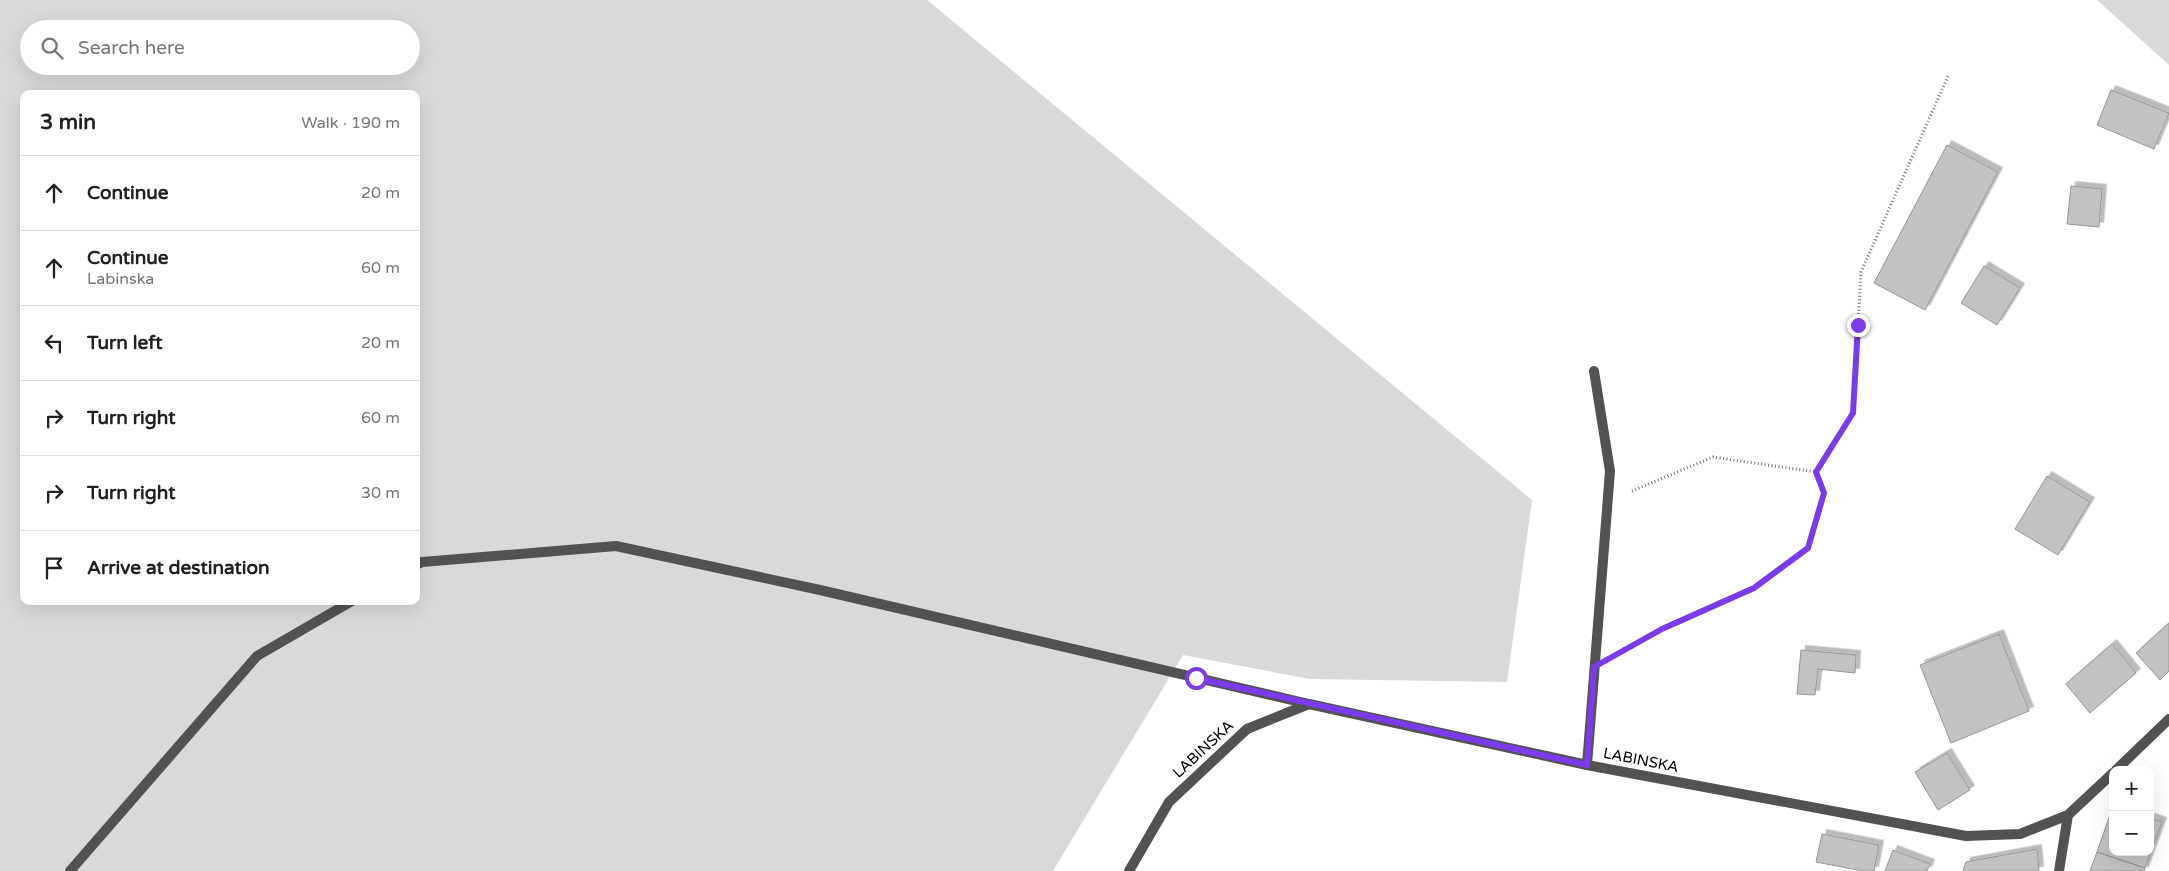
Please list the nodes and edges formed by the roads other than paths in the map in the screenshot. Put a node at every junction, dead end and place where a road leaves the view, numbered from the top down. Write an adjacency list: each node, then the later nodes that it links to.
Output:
1 (1594, 371): 6 (street)
2 (420, 563): 4 (street)
3 (345, 605): 10 (street)
4 (1309, 704): 6 (street, LABINSKA); 11 (street, LABINSKA)
5 (2169, 719): 7 (street)
6 (1587, 765): 9 (street, LABINSKA)
7 (2120, 766)
8 (2109, 777): 9 (street, LABINSKA)
9 (2068, 815): 12 (street)
10 (70, 871)
11 (1129, 871)
12 (2059, 871)

